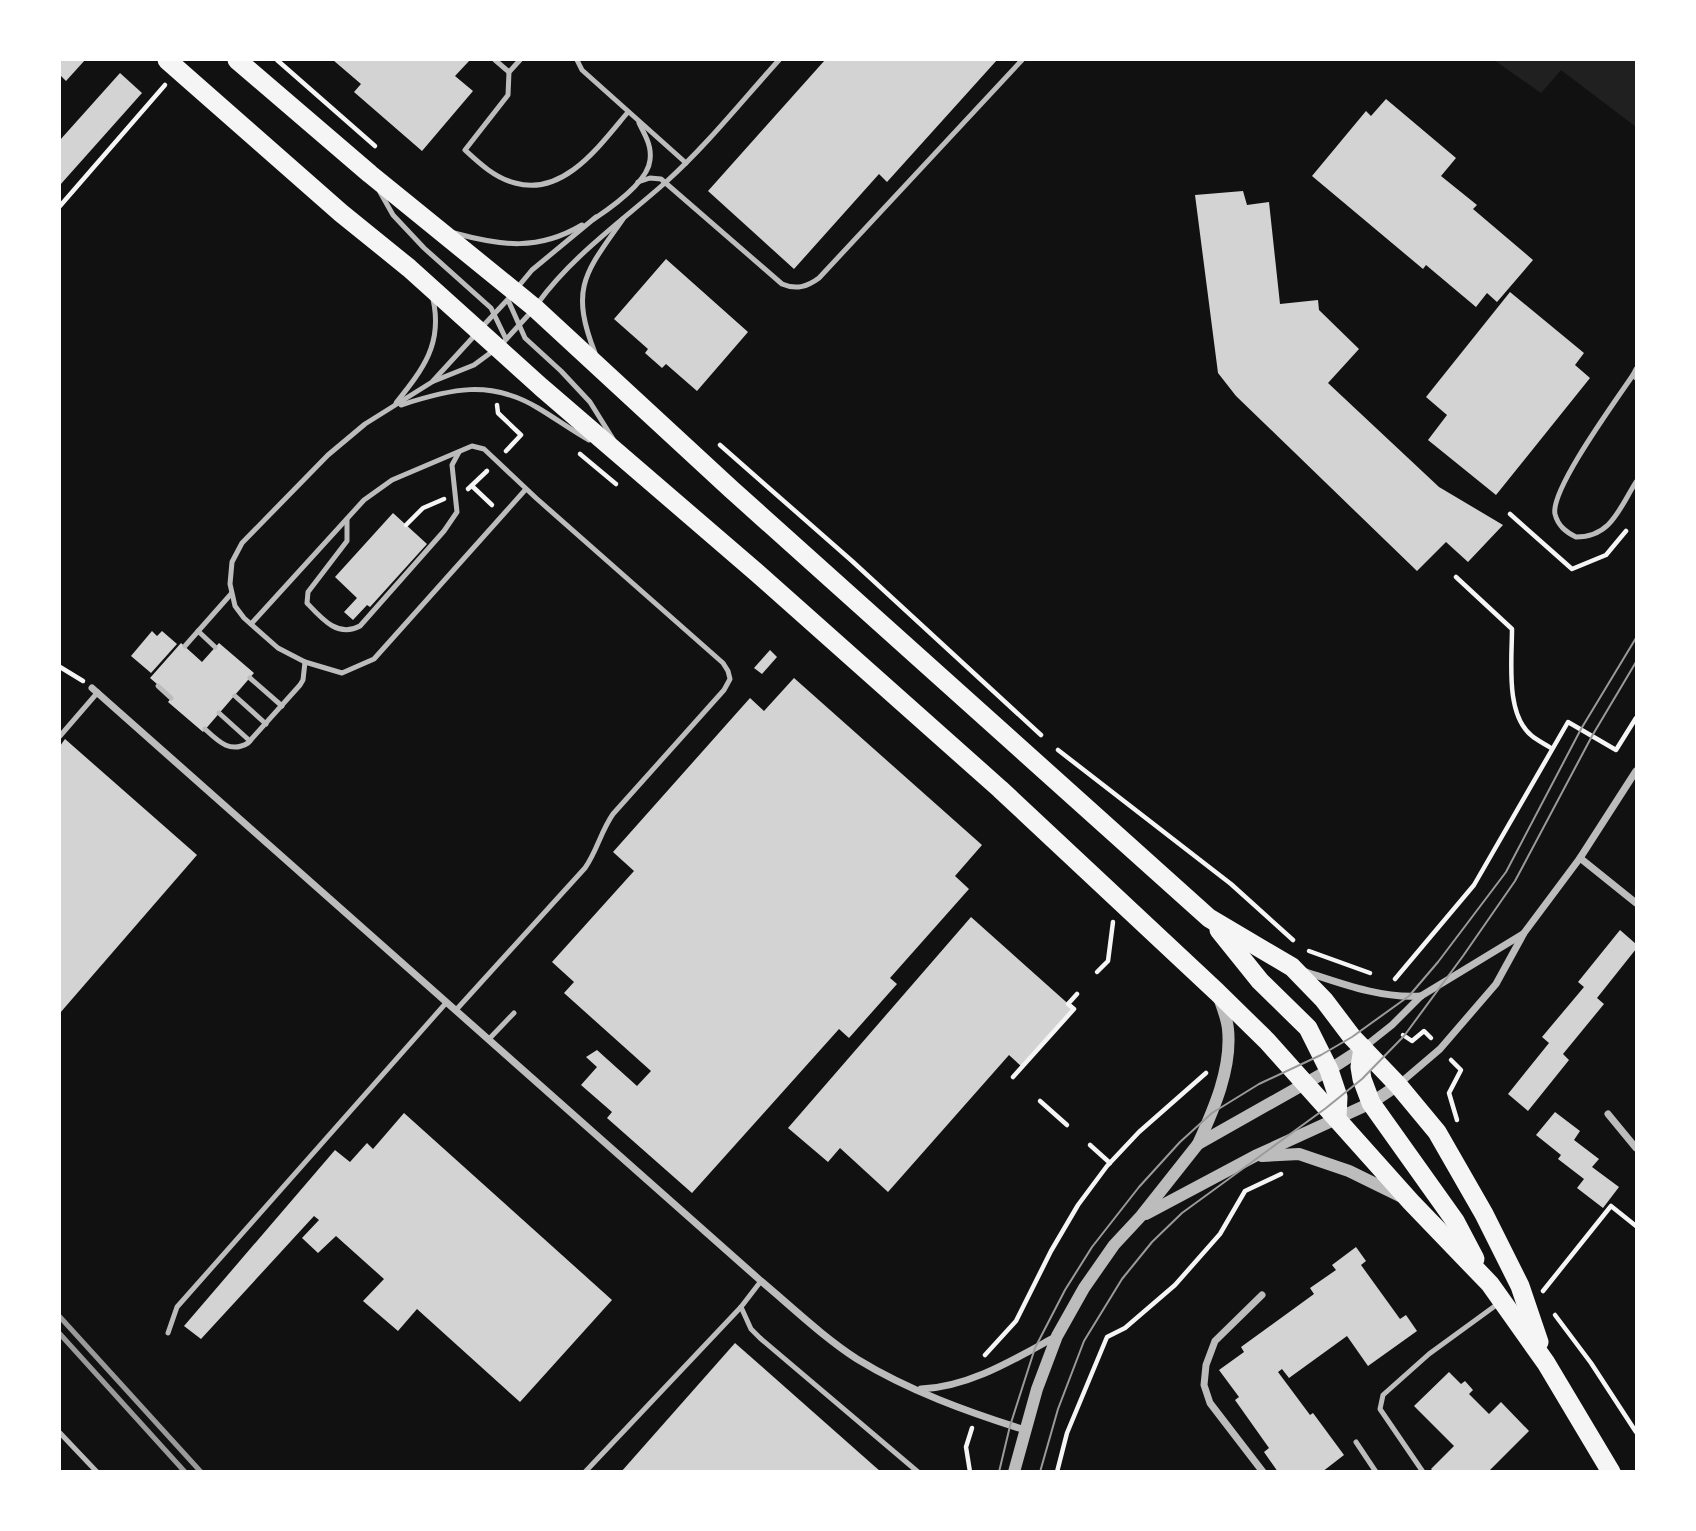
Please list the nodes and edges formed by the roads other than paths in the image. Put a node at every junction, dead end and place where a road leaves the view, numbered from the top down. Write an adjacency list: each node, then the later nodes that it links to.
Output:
1 (237, 60): 12 (highway)
2 (495, 60): 8 (lane)
3 (520, 60): 8 (lane)
4 (577, 60): 9 (lane)
5 (779, 60): 11 (lane)
6 (1022, 60): 14 (lane)
7 (173, 65): 18 (highway)
8 (509, 72): 9 (lane)
9 (628, 113): 10 (lane)
10 (639, 123): 11 (lane); 13 (lane)
11 (686, 163): 14 (lane)
12 (370, 174): 17 (highway); 21 (lane)
13 (638, 182): 14 (lane); 16 (lane)
14 (665, 183): 15 (lane)
15 (627, 214): 20 (lane); 25 (lane)
16 (596, 218): 17 (lane); 19 (lane)
17 (441, 229): 19 (highway)
18 (430, 288): 23 (highway); 28 (lane)
19 (512, 295): 20 (highway); 21 (lane); 22 (lane)
20 (535, 308): 22 (lane); 25 (highway)
21 (495, 314): 23 (lane); 24 (lane)
22 (519, 326): 24 (lane); 30 (lane)
23 (479, 332): 24 (highway); 27 (lane)
24 (502, 344): 27 (lane); 30 (highway)
25 (600, 366): 54 (highway)
26 (1635, 374): 31 (lane)
27 (432, 382): 28 (lane)
28 (392, 408): 30 (lane); 34 (lane)
29 (459, 452): 32 (lane); 33 (lane); 33 (lane)
30 (628, 462): 57 (highway)
31 (1636, 482)
32 (526, 489): 39 (lane); 60 (lane)
33 (347, 519): 35 (lane)
34 (231, 594): 35 (lane); 36 (lane)
35 (251, 624): 39 (lane)
36 (198, 631): 37 (lane); 38 (lane)
37 (185, 646)
38 (215, 647)
39 (305, 662): 45 (lane)
40 (250, 678): 45 (lane)
41 (158, 686): 44 (lane)
42 (95, 690): 49 (lane); 59 (street)
43 (235, 696): 47 (lane)
44 (171, 698)
45 (282, 706): 47 (lane)
46 (219, 713): 50 (lane)
47 (266, 724): 50 (lane)
48 (205, 729): 50 (lane)
49 (60, 736)
50 (250, 741)
51 (1636, 771): 52 (street)
52 (1580, 859): 53 (street); 55 (street)
53 (1636, 903)
54 (1209, 918): 56 (highway); 64 (highway)
55 (1524, 933): 58 (street); 66 (street)
56 (1292, 967): 58 (street); 63 (highway)
57 (1217, 992): 65 (highway); 70 (street)
58 (1421, 996): 63 (street)
59 (446, 1003): 60 (street); 80 (lane)
60 (456, 1010): 62 (street)
61 (514, 1013): 62 (lane)
62 (490, 1038): 75 (street)
63 (1363, 1048): 64 (street); 66 (highway); 67 (highway)
64 (1329, 1070): 65 (street); 69 (highway)
65 (1304, 1084): 69 (highway); 70 (street)
66 (1398, 1085): 67 (street); 82 (highway)
67 (1371, 1103): 69 (street); 76 (highway)
68 (1608, 1114): 71 (street)
69 (1337, 1117): 72 (street); 73 (highway)
70 (1198, 1144): 74 (street)
71 (1636, 1148)
72 (1255, 1156): 73 (street); 74 (street)
73 (1411, 1202): 76 (highway)
74 (1142, 1216): 81 (street)
75 (761, 1281): 79 (lane); 83 (street)
76 (1490, 1284): 78 (highway)
77 (1262, 1295): 92 (street)
78 (1502, 1301): 82 (highway); 94 (lane)
79 (741, 1307): 89 (lane); 90 (lane)
80 (168, 1333)
81 (1057, 1336): 83 (street); 84 (street)
82 (1546, 1363): 87 (highway)
83 (916, 1389): 84 (street)
84 (1025, 1430): 91 (street)
85 (60, 1433): 88 (lane)
86 (1356, 1442): 93 (lane)
87 (1608, 1470)
88 (97, 1472)
89 (585, 1472)
90 (918, 1472)
91 (1014, 1472)
92 (1263, 1472)
93 (1376, 1472)
94 (1423, 1472)

